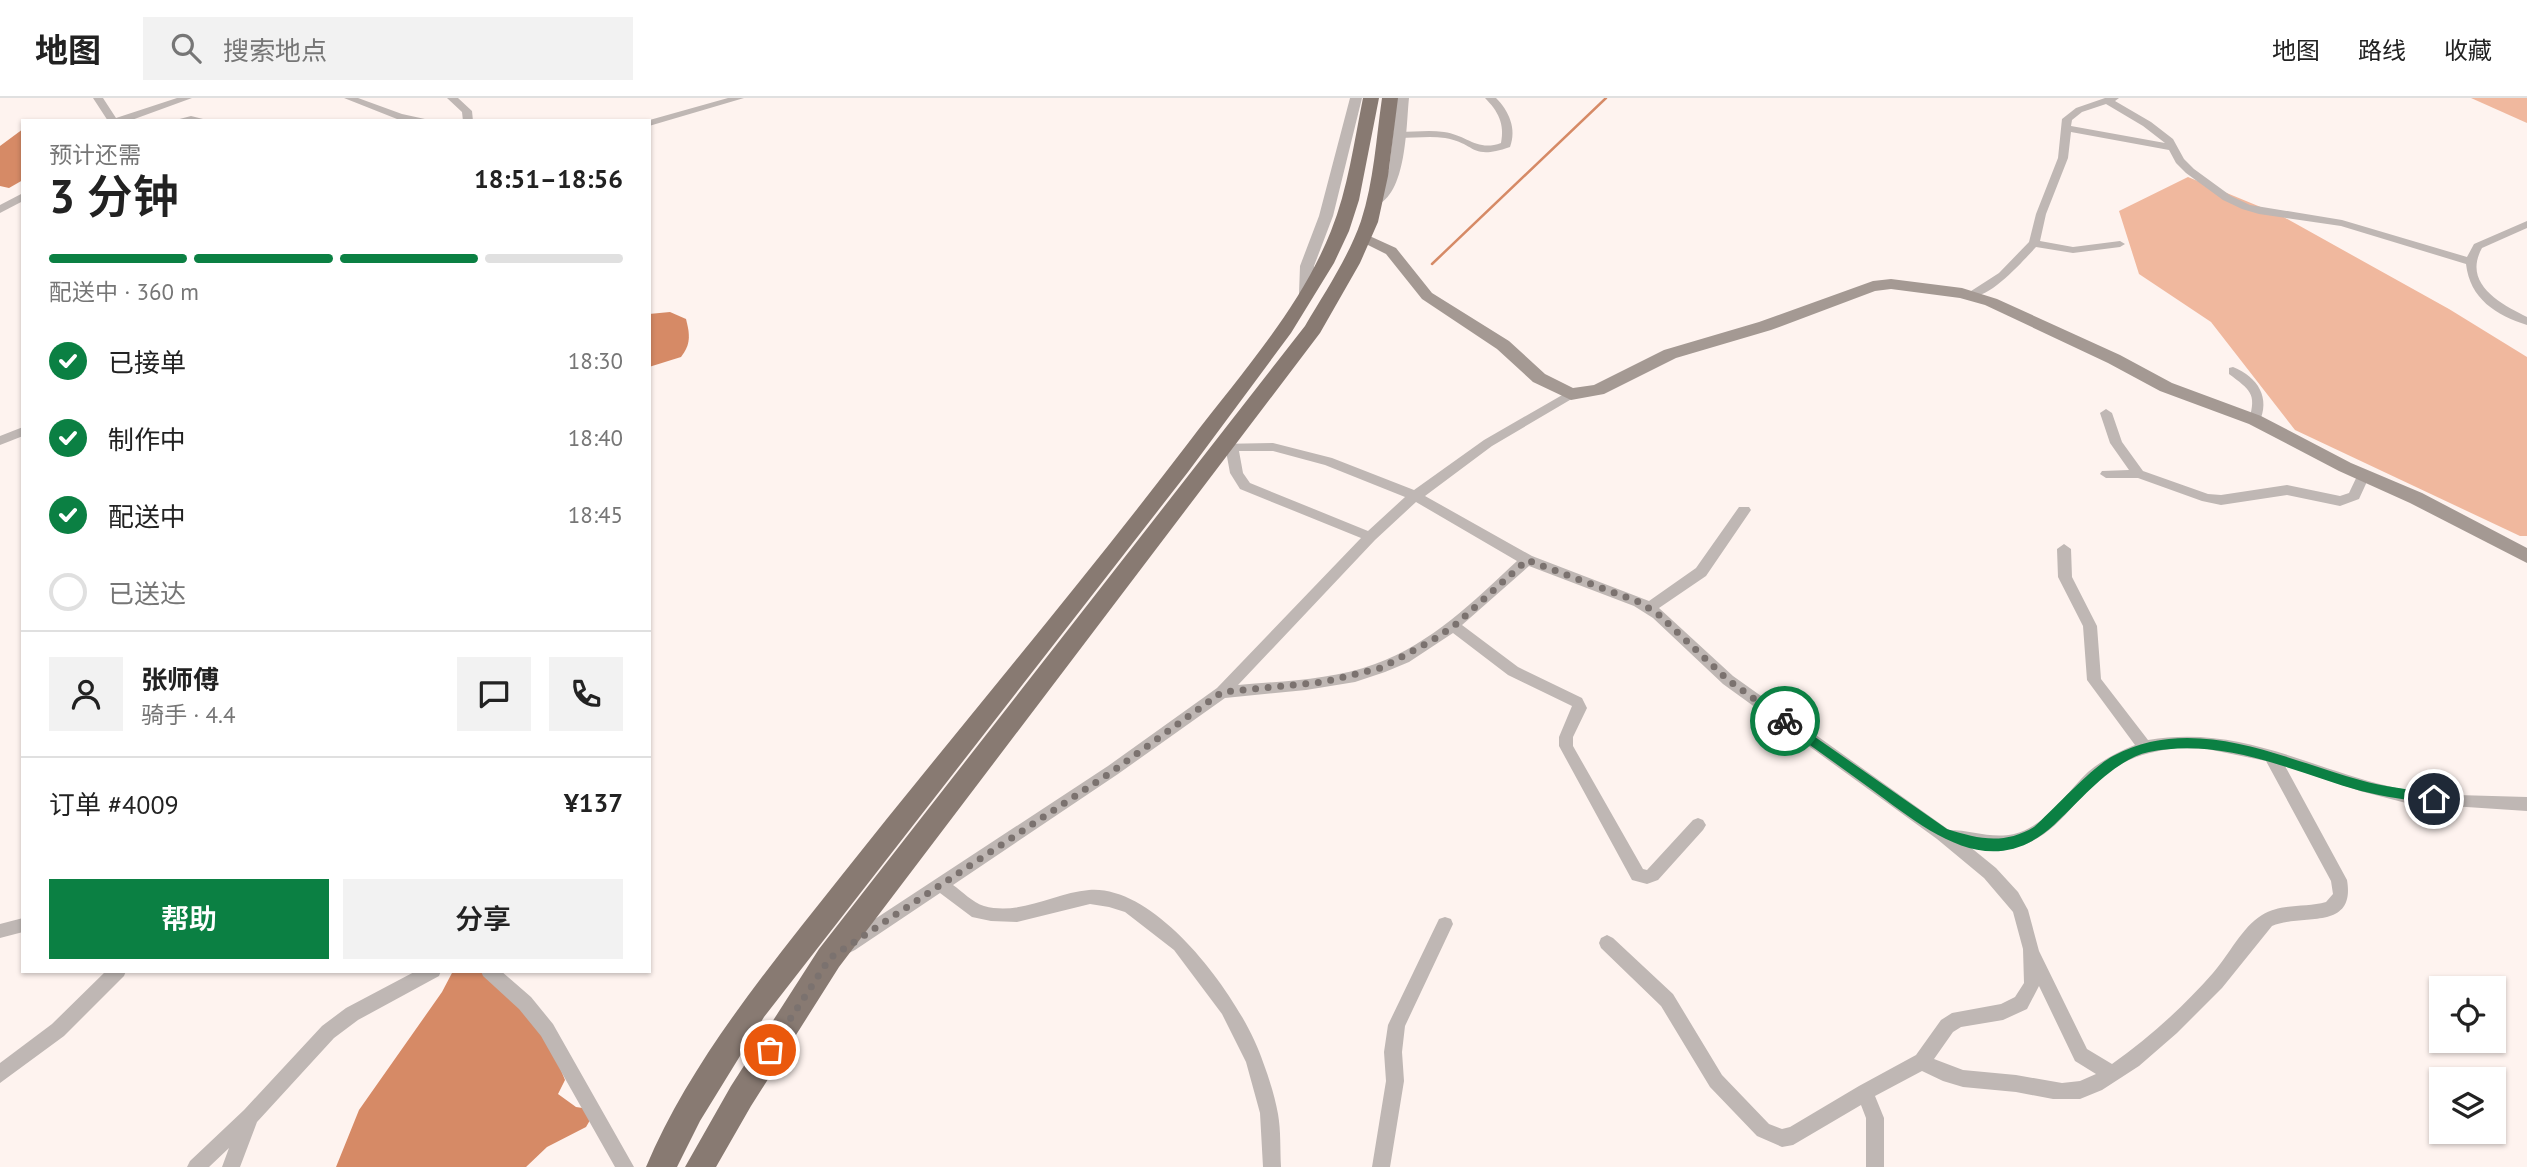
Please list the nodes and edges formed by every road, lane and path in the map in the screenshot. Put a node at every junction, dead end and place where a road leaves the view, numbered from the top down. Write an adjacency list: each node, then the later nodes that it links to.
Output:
1 (99, 98): 12 (street)
2 (187, 98): 13 (street)
3 (349, 98): 14 (street)
4 (452, 98): 15 (street)
5 (739, 98): 16 (street)
6 (1356, 98): 28 (street)
7 (1371, 98): 28 (highway)
8 (1390, 98): 21 (highway)
9 (1403, 98): 18 (street)
10 (1490, 98): 18 (street)
11 (2111, 99): 17 (street); 19 (street)
12 (114, 119)
13 (121, 119)
14 (414, 119)
15 (468, 119)
16 (651, 121)
17 (2067, 128): 19 (street); 25 (street)
18 (1399, 135): 21 (street)
19 (2174, 148): 27 (street)
20 (21, 197): 22 (street)
21 (1375, 202): 24 (highway)
22 (0, 210)
23 (2527, 224): 27 (street)
24 (1363, 236): 32 (main road); 37 (highway)
25 (2034, 243): 26 (street); 29 (street)
26 (2120, 244)
27 (2471, 262): 30 (street)
28 (1306, 294): 73 (highway)
29 (1972, 295): 32 (main road); 34 (main road)
30 (2527, 321)
31 (2233, 371): 34 (street)
32 (1571, 394): 41 (street)
33 (2106, 413): 39 (street)
34 (2255, 420): 40 (main road)
35 (21, 432): 36 (street)
36 (0, 441)
37 (1227, 447): 41 (street); 43 (street); 61 (highway)
38 (2106, 474): 39 (street)
39 (2139, 474): 40 (street)
40 (2364, 475): 45 (main road)
41 (1415, 496): 43 (street); 46 (street)
42 (1744, 510): 47 (street)
43 (1370, 537): 49 (street)
44 (2064, 549): 50 (street)
45 (2527, 556)
46 (1527, 560): 47 (street); 48 (street)
47 (1649, 608): 54 (street)
48 (1454, 626): 49 (street); 53 (street)
49 (1222, 692): 55 (street)
50 (2145, 747): 51 (street); 54 (street)
51 (2271, 755): 52 (street); 67 (street)
52 (2527, 804)
53 (1698, 825)
54 (1943, 834): 60 (street)
55 (940, 884): 61 (street); 75 (street)
56 (1445, 925): 76 (street)
57 (21, 926): 58 (street)
58 (0, 931)
59 (1607, 943): 68 (street)
60 (2031, 949): 65 (street); 67 (street)
61 (830, 958): 74 (highway)
62 (116, 973): 66 (street)
63 (429, 973): 69 (street)
64 (491, 973): 72 (street)
65 (1922, 1061): 67 (street); 68 (street)
66 (0, 1074)
67 (2112, 1074)
68 (1865, 1091): 77 (street)
69 (250, 1116): 70 (street); 71 (street)
70 (196, 1167)
71 (231, 1167)
72 (625, 1167)
73 (661, 1167)
74 (700, 1167)
75 (1272, 1167)
76 (1381, 1167)
77 (1875, 1167)

